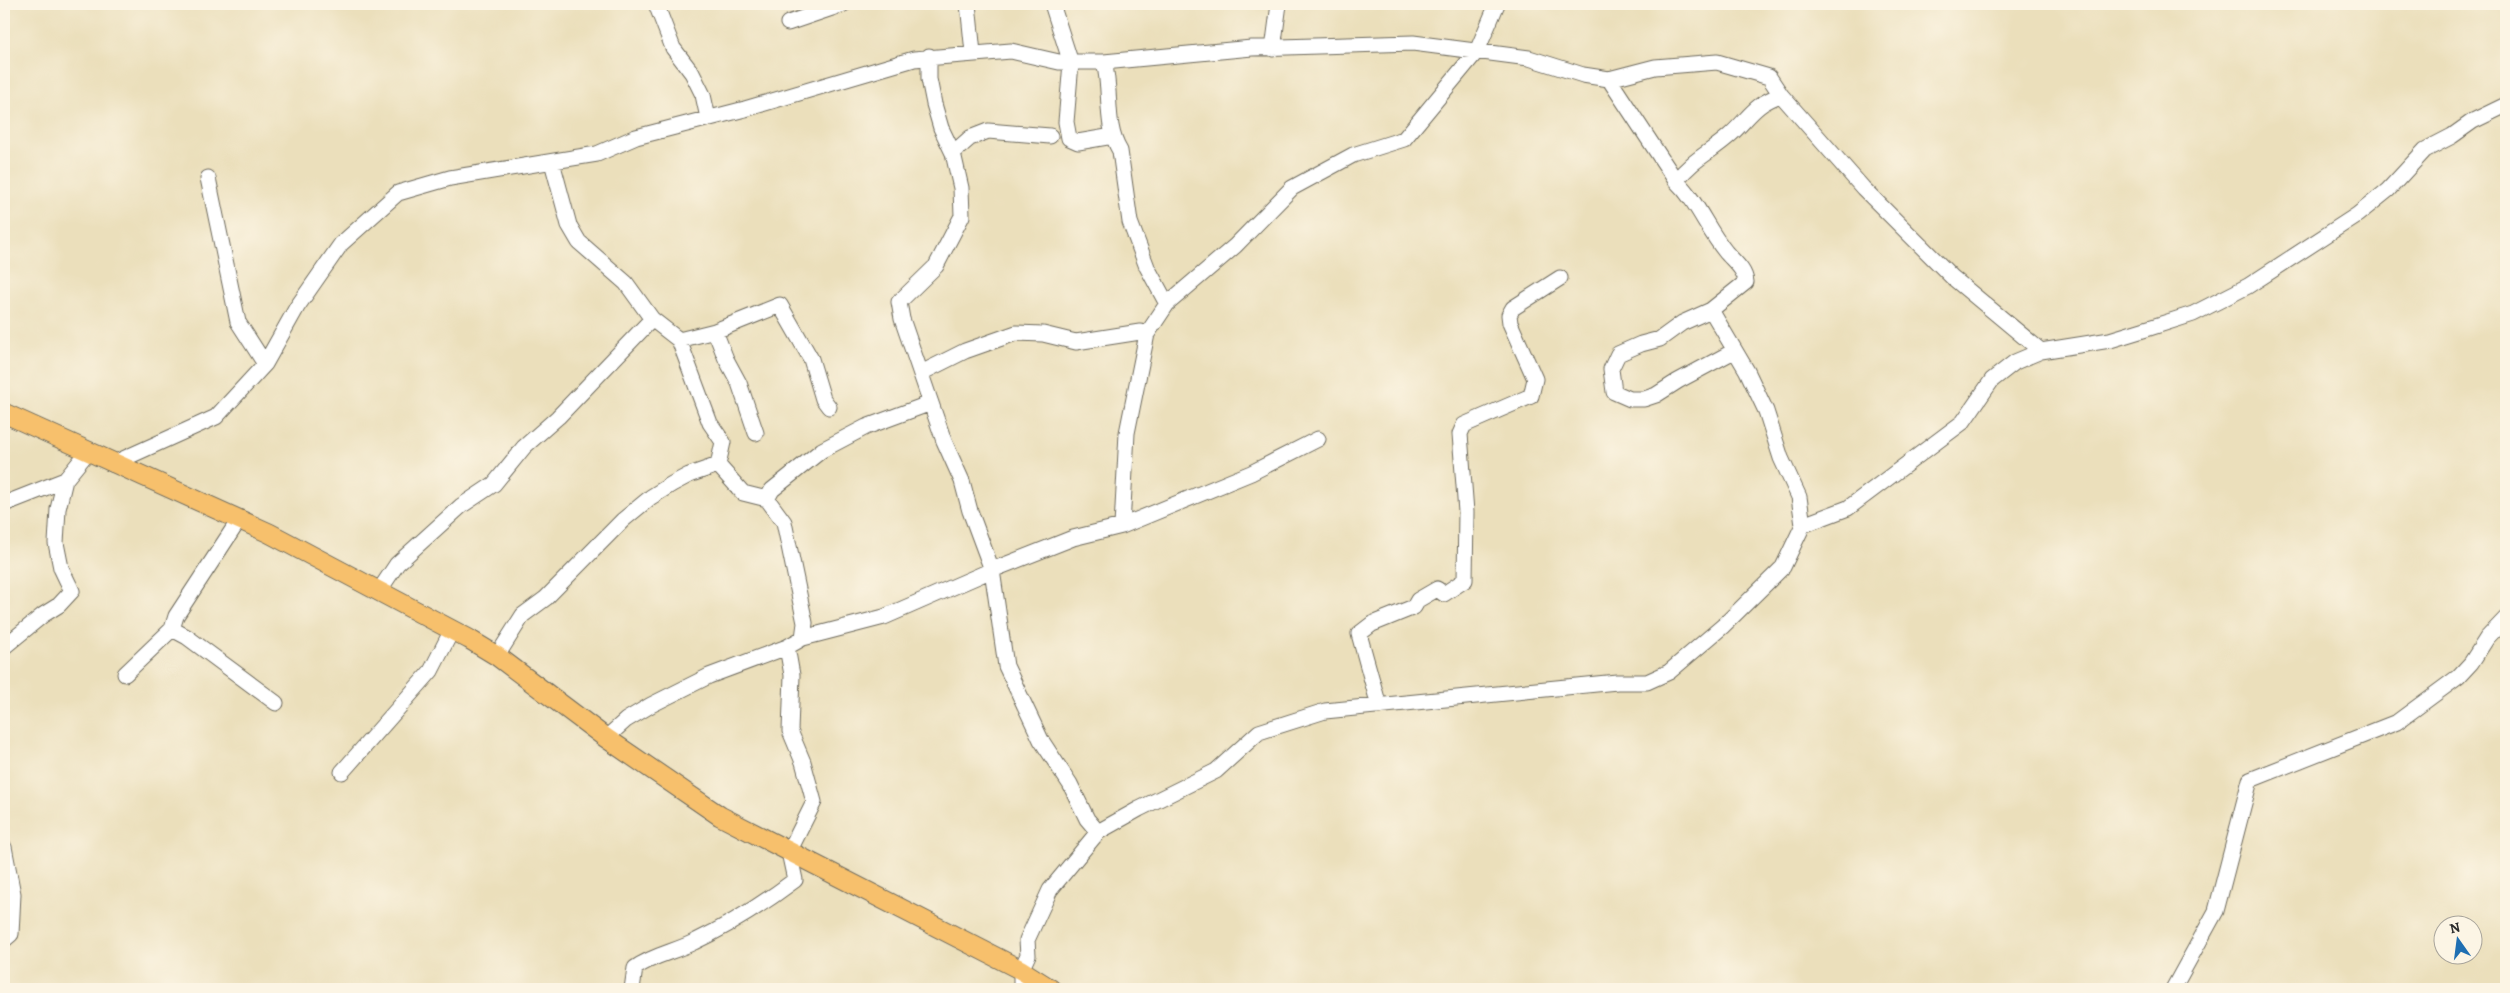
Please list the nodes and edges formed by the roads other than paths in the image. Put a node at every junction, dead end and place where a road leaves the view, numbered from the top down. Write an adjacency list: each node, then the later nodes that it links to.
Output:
1 (656, 4): 17 (street)
2 (844, 4): 7 (street)
3 (968, 4): 10 (street)
4 (1052, 4): 13 (street)
5 (1279, 4): 8 (street)
6 (1497, 4): 9 (street)
7 (788, 23)
8 (1273, 49): 9 (street); 12 (street)
9 (1477, 51): 14 (street); 25 (street)
10 (973, 53): 11 (street); 13 (street)
11 (929, 56): 17 (street); 20 (street)
12 (1104, 62): 13 (street); 19 (street)
13 (1071, 63): 19 (street)
14 (1609, 79): 15 (street); 23 (street)
15 (1781, 95): 23 (street); 32 (street)
16 (2506, 104): 32 (street)
17 (708, 118): 21 (street)
18 (1050, 136): 20 (street)
19 (1113, 136): 25 (street)
20 (953, 153): 34 (street)
21 (552, 162): 27 (street); 33 (street)
22 (208, 178): 33 (street)
23 (1676, 181): 26 (street)
24 (1560, 278): 60 (street)
25 (1167, 304): 29 (street)
26 (1711, 310): 31 (street); 31 (street)
27 (652, 319): 30 (street); 50 (street)
28 (715, 331): 30 (street); 36 (street); 38 (street)
29 (1147, 334): 34 (street); 48 (street)
30 (679, 340): 42 (street)
31 (1734, 351): 47 (street)
32 (2041, 351): 47 (street)
33 (265, 364): 41 (street)
34 (921, 373): 35 (street)
35 (931, 402): 44 (street); 49 (street)
36 (829, 407)
37 (4, 414): 40 (main road)
38 (756, 433)
39 (1318, 439): 48 (street)
40 (87, 453): 41 (main road); 43 (street)
41 (112, 464): 46 (main road)
42 (718, 465): 44 (street); 57 (street)
43 (65, 480): 45 (street); 55 (street)
44 (767, 499): 54 (street)
45 (4, 504)
46 (239, 520): 50 (main road); 52 (street)
47 (1803, 525): 60 (street)
48 (1122, 526): 49 (street)
49 (992, 570): 54 (street); 63 (street)
50 (379, 591): 53 (main road)
51 (2506, 618): 71 (street)
52 (172, 629): 58 (street); 59 (street)
53 (452, 630): 57 (main road); 62 (street)
54 (803, 638): 56 (street)
55 (4, 647)
56 (788, 647): 61 (street); 65 (street)
57 (497, 656): 61 (main road)
58 (125, 674)
59 (276, 703)
60 (1379, 706): 63 (street)
61 (606, 738): 65 (main road)
62 (342, 772)
63 (1098, 832): 67 (street)
64 (4, 847): 66 (street)
65 (798, 856): 67 (main road); 68 (street)
66 (4, 940)
67 (1021, 970): 69 (street); 70 (main road)
68 (632, 989)
69 (1021, 989)
70 (1051, 989)
71 (2173, 989)

